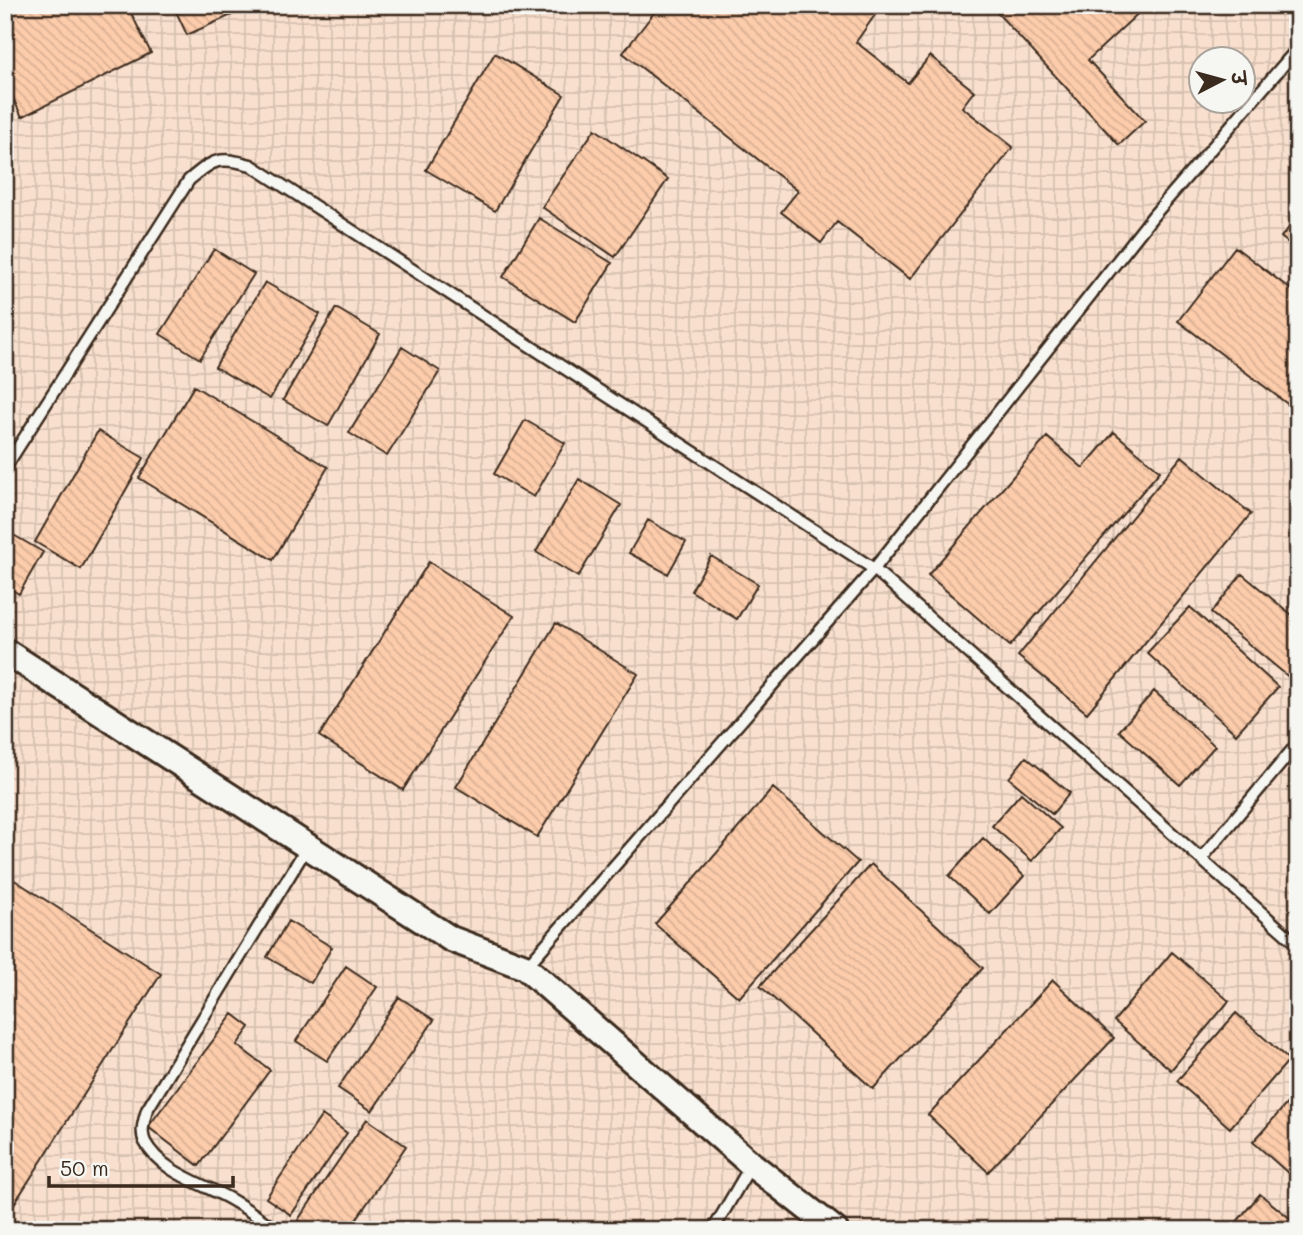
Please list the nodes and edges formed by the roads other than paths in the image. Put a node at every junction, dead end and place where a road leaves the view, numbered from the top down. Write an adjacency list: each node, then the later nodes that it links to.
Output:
1 (1298, 47): 3 (lane)
2 (5, 468): 3 (lane)
3 (874, 569): 7 (lane); 9 (lane)
4 (5, 651): 6 (street)
5 (1298, 743): 7 (lane)
6 (307, 846): 9 (street); 11 (lane)
7 (1202, 858): 8 (lane)
8 (1298, 944)
9 (525, 967): 10 (street)
10 (751, 1164): 12 (lane); 13 (street)
11 (276, 1230)
12 (713, 1230)
13 (835, 1230)

